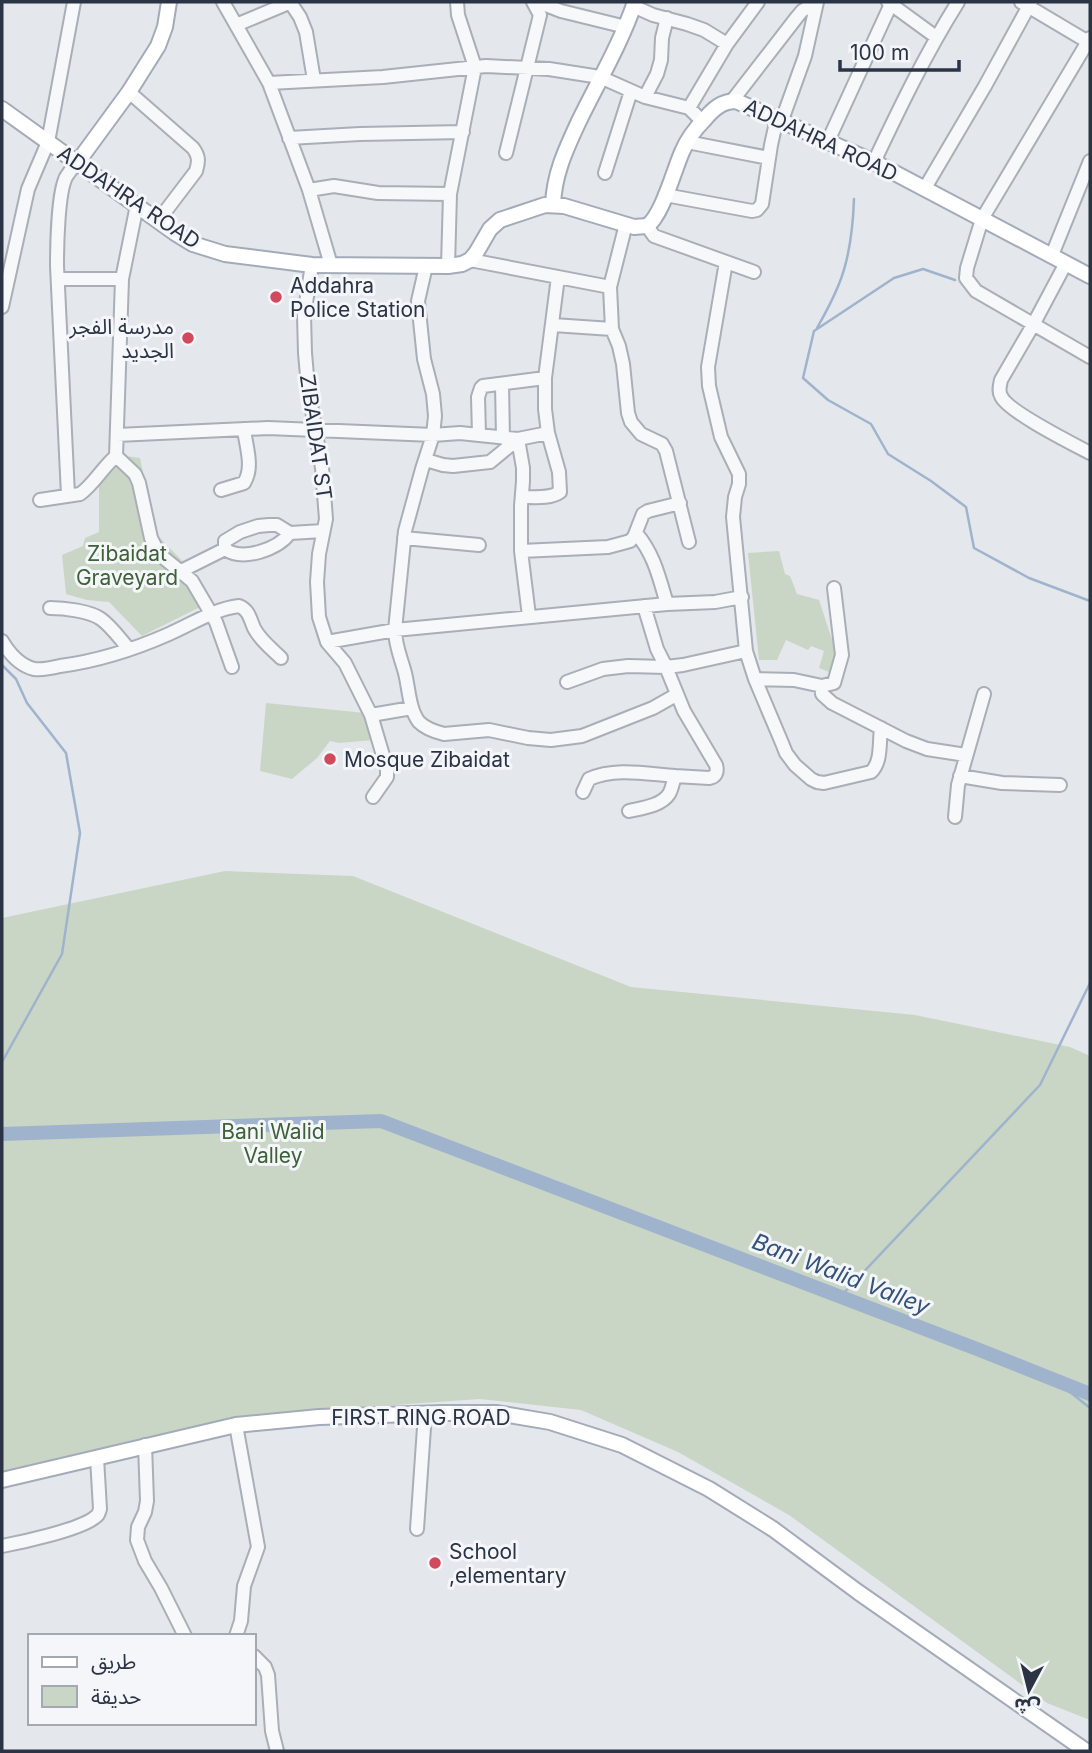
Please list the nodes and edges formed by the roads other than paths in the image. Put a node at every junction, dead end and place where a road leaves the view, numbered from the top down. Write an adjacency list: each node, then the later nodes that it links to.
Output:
1 (74, 2): 36 (street)
2 (169, 2): 26 (main road)
3 (223, 2): 15 (street)
4 (290, 2): 15 (street); 23 (street)
5 (457, 2): 20 (street)
6 (536, 2): 13 (street); 21 (street)
7 (758, 2): 19 (street)
8 (817, 2): 28 (street); 32 (street)
9 (958, 2): 17 (street)
10 (889, 3): 17 (street); 35 (street)
11 (1026, 3): 18 (street); 44 (street)
12 (634, 4): 14 (street); 16 (main road)
13 (562, 6): 16 (street)
14 (667, 18): 19 (street); 27 (street)
15 (236, 25): 24 (street)
16 (626, 27): 22 (main road)
17 (936, 37): 41 (street)
18 (1089, 41): 50 (street)
19 (727, 44): 30 (street)
20 (475, 67): 21 (street); 23 (street); 33 (street)
21 (528, 67): 22 (street); 38 (street)
22 (600, 77): 25 (street); 49 (main road)
23 (314, 80): 24 (street)
24 (268, 82): 34 (street)
25 (631, 91): 27 (street); 43 (street)
26 (129, 92): 42 (main road); 51 (street)
27 (645, 97): 30 (street)
28 (732, 101): 31 (main road, ADDAHRA ROAD); 32 (main road, ADDAHRA ROAD)
29 (2, 108): 36 (main road, ADDAHRA ROAD)
30 (689, 108): 31 (street)
31 (707, 117): 37 (main road, ADDAHRA ROAD)
32 (780, 119): 35 (main road, ADDAHRA ROAD); 39 (street)
33 (463, 132): 34 (street); 46 (street)
34 (289, 138): 45 (street)
35 (828, 141): 41 (main road, ADDAHRA ROAD)
36 (48, 142): 42 (main road, ADDAHRA ROAD); 68 (street)
37 (687, 142): 39 (street); 47 (main road, ADDAHRA ROAD)
38 (506, 153)
39 (769, 159): 47 (street)
40 (1090, 161): 54 (street)
41 (874, 162): 44 (main road, ADDAHRA ROAD)
42 (77, 163): 48 (main road, ADDAHRA ROAD); 65 (street)
43 (606, 173)
44 (925, 188): 50 (main road, ADDAHRA ROAD)
45 (309, 190): 46 (street); 59 (street)
46 (450, 194): 60 (street)
47 (664, 195): 53 (main road, ADDAHRA ROAD)
48 (137, 205): 51 (main road, ADDAHRA ROAD); 66 (street)
49 (553, 205): 52 (main road); 55 (main road)
50 (982, 219): 54 (main road, ADDAHRA ROAD); 70 (street)
51 (158, 220): 58 (main road, ADDAHRA ROAD)
52 (626, 224): 53 (main road); 67 (street)
53 (647, 226): 56 (street)
54 (1052, 255): 57 (main road, ADDAHRA ROAD)
55 (470, 260): 60 (main road, ADDAHRA ROAD); 64 (street)
56 (726, 262): 62 (street); 101 (street)
57 (1066, 263): 63 (main road, ADDAHRA ROAD); 70 (street)
58 (312, 265): 59 (main road, ADDAHRA ROAD); 76 (street, ZIBAIDAT ST)
59 (331, 265): 61 (main road, ADDAHRA ROAD)
60 (449, 265): 61 (main road, ADDAHRA ROAD)
61 (426, 266): 79 (street)
62 (754, 272)
63 (1090, 276)
64 (558, 277): 67 (street); 69 (street)
65 (58, 279): 66 (street); 87 (street)
66 (121, 279): 80 (street)
67 (610, 288): 71 (street)
68 (2, 307)
69 (553, 325): 71 (street); 73 (street)
70 (1033, 325): 72 (street); 83 (street)
71 (612, 329): 90 (street)
72 (1090, 357)
73 (545, 378): 74 (street); 77 (street)
74 (502, 384): 78 (street); 81 (street)
75 (244, 429): 76 (street); 80 (street); 86 (street)
76 (317, 430): 79 (street); 91 (street, ZIBAIDAT ST)
77 (548, 433): 82 (street); 88 (street)
78 (479, 434): 79 (street); 81 (street)
79 (433, 435): 85 (street)
80 (117, 436): 84 (street)
81 (503, 438): 82 (street)
82 (518, 439): 85 (street); 88 (street)
83 (1090, 453)
84 (116, 456): 87 (street); 99 (street)
85 (426, 460): 94 (street)
86 (221, 490)
87 (68, 495): 89 (street)
88 (522, 497): 98 (street)
89 (40, 500)
90 (680, 503): 93 (street); 95 (street)
91 (323, 531): 92 (street); 109 (street, ZIBAIDAT ST)
92 (290, 533): 97 (street); 97 (street)
93 (636, 533): 98 (street); 102 (street)
94 (404, 538): 96 (street); 107 (street)
95 (689, 542)
96 (479, 545)
97 (225, 549): 99 (street)
98 (521, 551): 106 (street)
99 (181, 571): 105 (street)
100 (834, 588): 117 (street)
101 (742, 597): 102 (street); 111 (street)
102 (667, 604): 103 (street)
103 (644, 606): 106 (street); 114 (street)
104 (50, 608): 110 (street)
105 (211, 614): 110 (street); 112 (street); 113 (street)
106 (529, 616): 107 (street)
107 (395, 629): 109 (street); 120 (street)
108 (2, 641): 110 (street)
109 (327, 642): 121 (street, ZIBAIDAT ST)
110 (129, 649)
111 (746, 651): 114 (street); 115 (street)
112 (281, 658)
113 (232, 667)
114 (666, 667): 116 (street); 119 (street)
115 (755, 678): 117 (street); 122 (street)
116 (566, 682)
117 (821, 686): 122 (street)
118 (984, 694): 123 (street)
119 (676, 695): 120 (street); 124 (street)
120 (412, 708): 121 (street)
121 (371, 715): 128 (street, ZIBAIDAT ST)
122 (881, 728): 123 (street)
123 (966, 755): 125 (street)
124 (675, 776): 127 (street); 129 (street)
125 (960, 776): 126 (street); 130 (street)
126 (1060, 785)
127 (583, 792)
128 (373, 797)
129 (629, 811)
130 (955, 817)
131 (425, 1413): 132 (main road, FIRST RING ROAD); 136 (street); 142 (main road, FIRST RING ROAD)
132 (236, 1425): 133 (main road, FIRST RING ROAD); 139 (street)
133 (145, 1445): 134 (main road, FIRST RING ROAD); 138 (street)
134 (97, 1458): 135 (main road, FIRST RING ROAD); 137 (street)
135 (2, 1480)
136 (417, 1529)
137 (2, 1546)
138 (184, 1634)
139 (237, 1634)
140 (256, 1658): 141 (street)
141 (277, 1751)
142 (1086, 1751)

